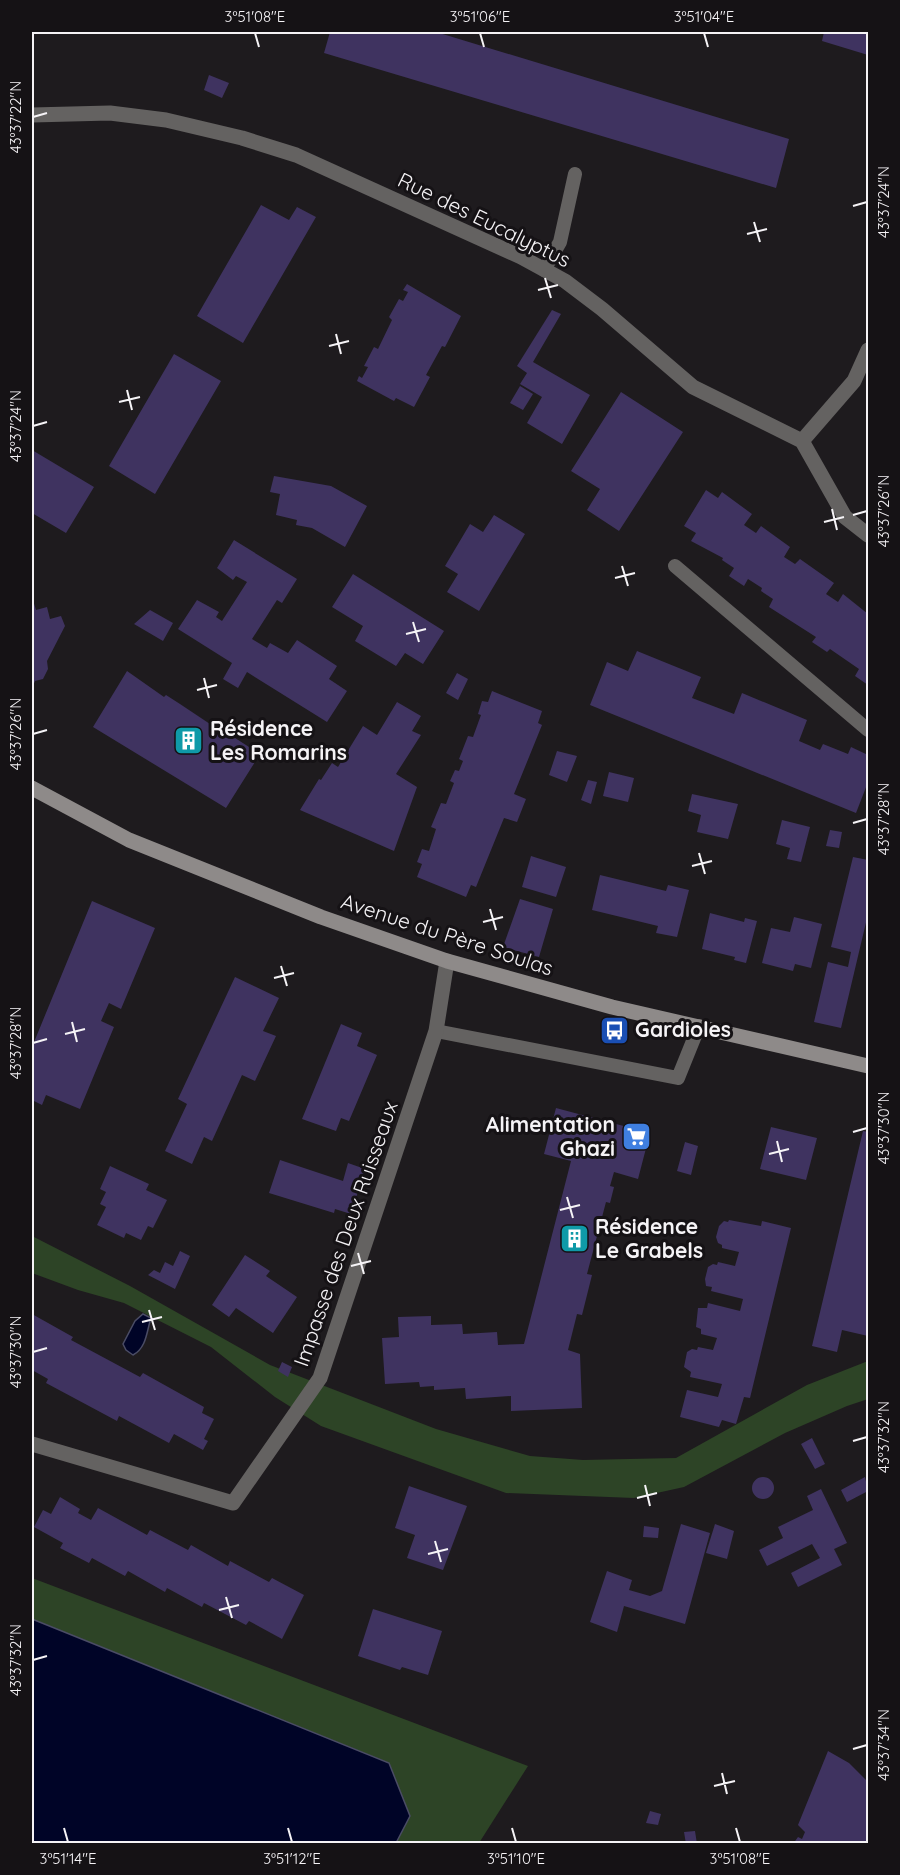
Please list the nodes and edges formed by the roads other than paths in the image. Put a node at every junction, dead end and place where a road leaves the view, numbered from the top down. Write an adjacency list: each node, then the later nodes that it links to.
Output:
1 (32, 115): 3 (street, Rue des Eucalyptus)
2 (575, 174): 3 (lane)
3 (544, 270): 5 (street, Rue des Eucalyptus)
4 (868, 350): 5 (street)
5 (802, 441): 6 (street)
6 (868, 535)
7 (675, 566): 8 (lane)
8 (868, 730)
9 (32, 788): 10 (main road, Avenue du Père Soulas)
10 (447, 961): 11 (main road, Avenue du Père Soulas); 12 (street, Impasse des Deux Ruisseaux)
11 (699, 1026): 12 (lane); 13 (main road, Avenue du Père Soulas)
12 (436, 1031): 14 (street, Impasse des Deux Ruisseaux)
13 (868, 1066)
14 (32, 1444)

